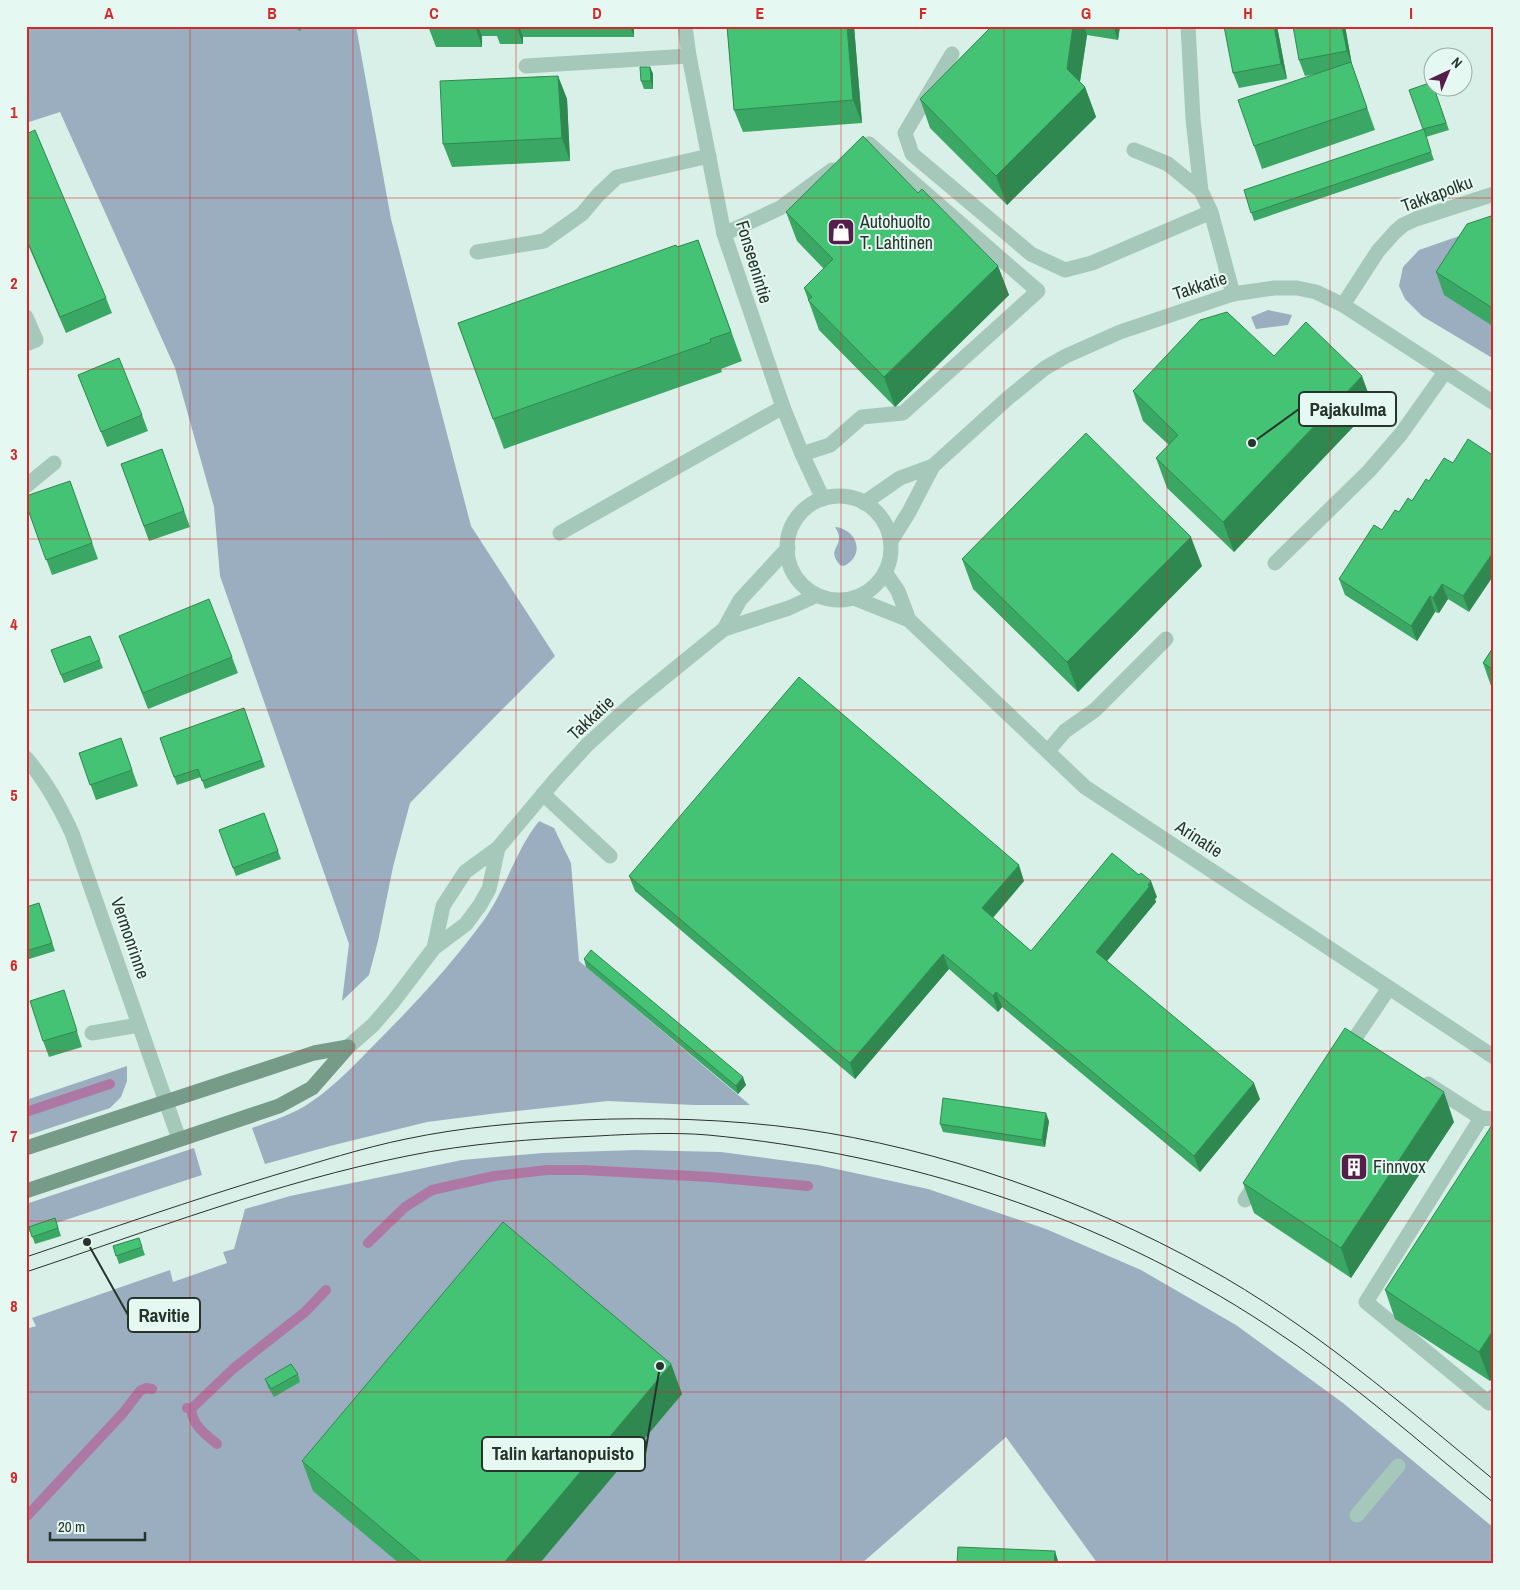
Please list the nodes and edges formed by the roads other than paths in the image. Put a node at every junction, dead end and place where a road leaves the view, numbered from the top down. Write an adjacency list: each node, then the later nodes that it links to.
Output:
1 (685, 26): 4 (street, Fonseenintie)
2 (1188, 26): 8 (street)
3 (952, 54): 10 (street)
4 (689, 56): 5 (street); 7 (street, Fonseenintie)
5 (526, 66)
6 (1134, 150): 8 (street)
7 (708, 156): 11 (street, Fonseenintie); 12 (street)
8 (1201, 191): 10 (street)
9 (1494, 194): 14 (street, Takkapolku)
10 (1211, 212): 13 (street)
11 (724, 234): 19 (street, Fonseenintie); 20 (street)
12 (477, 252)
13 (1234, 294): 14 (street, Takkatie); 22 (street, Takkatie)
14 (1343, 305): 17 (street, Takkatie)
15 (26, 317): 16 (street)
16 (26, 344)
17 (1445, 372): 18 (street, Takkatie); 29 (street)
18 (1494, 403)
19 (783, 407): 20 (street, Fonseenintie); 26 (street)
20 (802, 454): 24 (street, Fonseenintie)
21 (54, 463): 23 (street)
22 (933, 466): 25 (street, Takkatie); 27 (street, Takkatie)
23 (26, 486)
24 (823, 499): 25 (street); 28 (street)
25 (864, 503): 27 (street)
26 (560, 533)
27 (891, 541): 30 (street)
28 (788, 548): 31 (street); 34 (street, Takkatie)
29 (1275, 563)
30 (885, 572): 32 (street); 33 (street, Arinatie)
31 (817, 595): 32 (street); 34 (street, Takkatie)
32 (854, 598): 33 (street, Arinatie)
33 (909, 620): 36 (street, Arinatie)
34 (724, 629): 38 (street, Takkatie)
35 (1166, 639): 36 (street)
36 (1048, 751): 42 (street, Arinatie)
37 (26, 758): 43 (street, Vermonrinne)
38 (542, 794): 39 (street, Takkatie); 40 (street)
39 (498, 848): 41 (street, Takkatie); 41 (street, Takkatie)
40 (610, 856)
41 (434, 948): 45 (street, Takkatie)
42 (1389, 988): 46 (street, Arinatie); 47 (street)
43 (140, 1025): 44 (street); 49 (street, Vermonrinne)
44 (92, 1033)
45 (348, 1047): 49 (street); 51 (street)
46 (1494, 1057)
47 (1339, 1061)
48 (1414, 1075): 50 (street)
49 (166, 1101): 51 (street, Vermonrinne); 52 (street)
50 (1487, 1118): 56 (street)
51 (179, 1140): 54 (street)
52 (26, 1148)
53 (1268, 1167): 55 (street)
54 (26, 1191)
55 (1246, 1200)
56 (1494, 1396)
57 (1398, 1466): 58 (street)
58 (1357, 1515)

